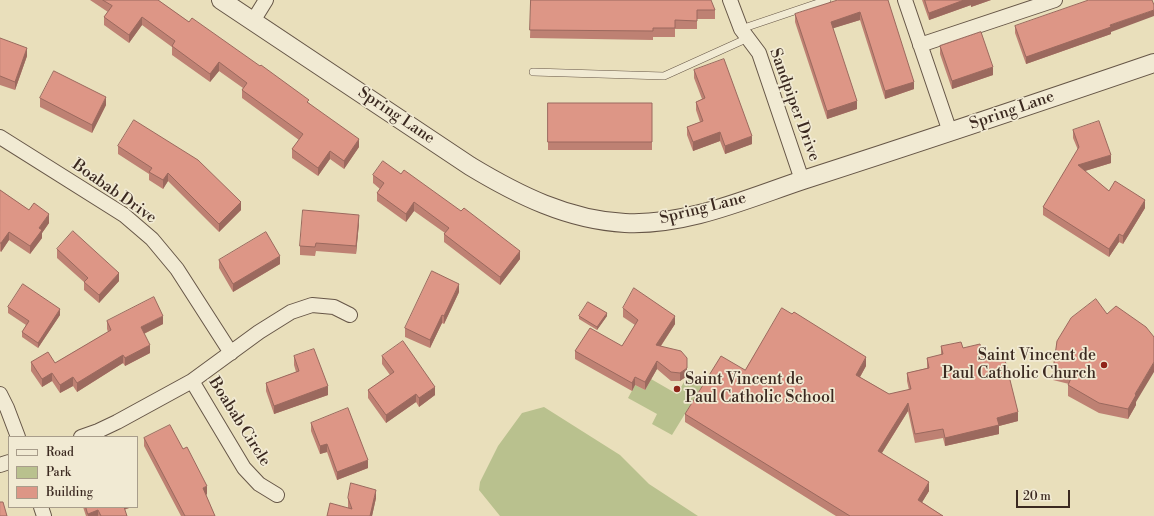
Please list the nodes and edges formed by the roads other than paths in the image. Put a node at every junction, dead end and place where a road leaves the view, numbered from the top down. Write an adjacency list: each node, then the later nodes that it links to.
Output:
1 (221, 0): 8 (street, Spring Lane)
2 (266, 0): 8 (street)
3 (730, 0): 9 (street, Sandpiper Drive)
4 (827, 0): 9 (lane)
5 (905, 0): 10 (street)
6 (1055, 0): 7 (street)
7 (1036, 3): 10 (street)
8 (253, 21): 15 (street, Spring Lane)
9 (745, 34): 12 (lane); 15 (street, Sandpiper Drive)
10 (920, 45): 13 (street)
11 (1154, 63): 13 (street, Spring Lane)
12 (533, 72)
13 (950, 132): 15 (street, Spring Lane)
14 (0, 137): 17 (street, Boabab Drive)
15 (802, 180)
16 (350, 315): 17 (street)
17 (231, 353): 18 (street)
18 (192, 381): 21 (street); 22 (street, Boabab Circle)
19 (0, 394): 20 (street)
20 (18, 436)
21 (84, 436)
22 (277, 495)

